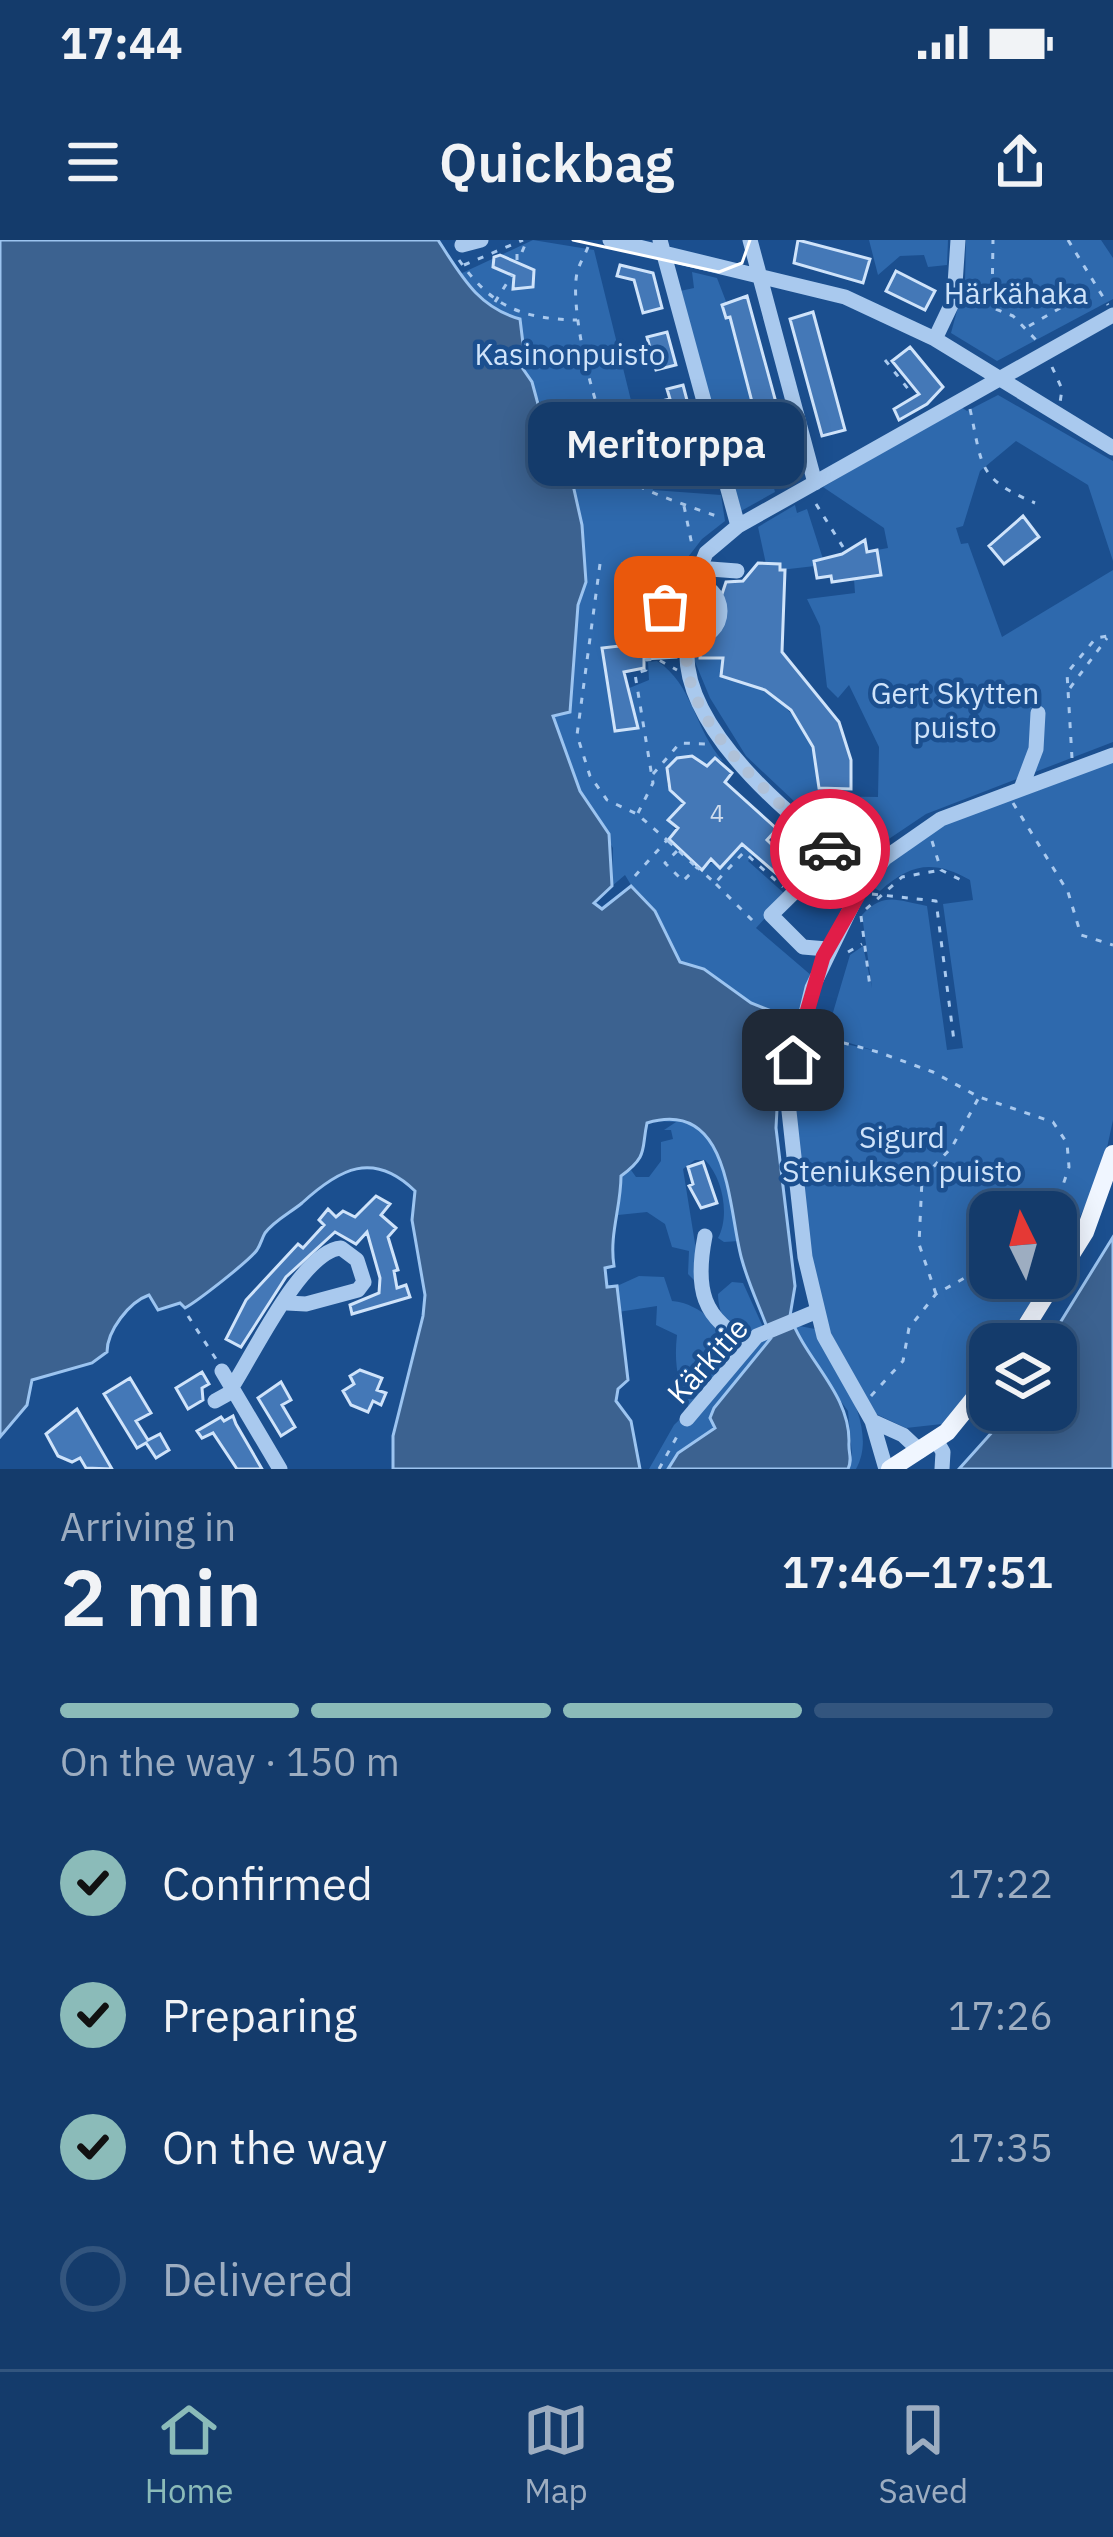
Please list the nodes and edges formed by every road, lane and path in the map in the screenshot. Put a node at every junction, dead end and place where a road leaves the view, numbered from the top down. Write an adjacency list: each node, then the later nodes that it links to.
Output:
1 (481, 240): 10 (street)
2 (610, 240): 9 (street)
3 (750, 240): 15 (street)
4 (958, 240): 18 (street)
5 (993, 240): 20 (path)
6 (1068, 240): 17 (path)
7 (522, 241): 8 (path); 12 (path); 12 (path)
8 (509, 243): 14 (path)
9 (662, 246): 15 (street); 36 (street)
10 (457, 247): 14 (path)
11 (588, 247): 22 (path)
12 (520, 253): 13 (path)
13 (517, 260)
14 (463, 266): 19 (path)
15 (762, 274): 24 (street); 32 (street)
16 (512, 275): 19 (path)
17 (1095, 288): 21 (path); 23 (path)
18 (955, 294): 20 (path); 24 (street)
19 (495, 302): 22 (path)
20 (992, 306): 23 (path)
21 (1112, 311): 25 (street)
22 (579, 320): 34 (path)
23 (1028, 327): 25 (path)
24 (935, 339): 27 (street)
25 (1045, 353): 27 (street); 30 (path)
26 (885, 360): 28 (path)
27 (1000, 380): 29 (street); 31 (street)
28 (913, 387)
29 (970, 396): 32 (street); 33 (path)
30 (1060, 403)
31 (1113, 448)
32 (815, 483): 36 (street)
33 (1035, 503)
34 (683, 504): 36 (path); 39 (path)
35 (816, 504): 37 (path)
36 (734, 523): 39 (street)
37 (843, 547)
38 (600, 564): 51 (path)
39 (695, 568): 40 (street); 42 (street); 42 (street)
40 (736, 571)
41 (1111, 636): 44 (path); 44 (path)
42 (688, 639): 55 (street)
43 (679, 671): 49 (path)
44 (1069, 689): 48 (path)
45 (1038, 713): 50 (street)
46 (715, 747): 49 (path)
47 (1113, 754): 48 (street)
48 (1074, 769): 50 (street)
49 (652, 776): 51 (path)
50 (1014, 788): 52 (street); 67 (path)
51 (637, 814): 53 (path)
52 (927, 827): 57 (path); 58 (street)
53 (667, 840): 54 (path); 59 (path)
54 (678, 850): 56 (path); 56 (path)
55 (834, 853): 58 (street); 68 (street)
56 (697, 867): 61 (path)
57 (941, 870): 60 (path); 64 (path)
58 (869, 876): 63 (street)
59 (634, 877)
60 (963, 881)
61 (715, 883): 62 (path); 65 (path)
62 (788, 891)
63 (858, 893): 64 (path); 68 (street)
64 (880, 895): 66 (path); 72 (path)
65 (758, 926)
66 (864, 943): 69 (path); 70 (path)
67 (1113, 946)
68 (827, 949): 71 (street)
69 (848, 952)
70 (871, 987)
71 (798, 1031): 73 (path); 80 (street)
72 (954, 1041)
73 (979, 1097): 75 (path); 78 (path)
74 (1113, 1154): 82 (main road)
75 (1061, 1191)
76 (705, 1237): 83 (street)
77 (969, 1276): 78 (path)
78 (936, 1294): 88 (path)
79 (287, 1303): 79 (street); 85 (street)
80 (815, 1312): 83 (street, Kärkitie); 88 (street)
81 (188, 1316): 84 (path)
82 (1029, 1323)
83 (751, 1342): 89 (street, Kärkitie)
84 (222, 1371): 85 (street)
85 (232, 1389): 86 (street); 92 (street)
86 (215, 1401)
87 (969, 1401): 91 (main road)
88 (861, 1404): 90 (street)
89 (687, 1420): 93 (path, Kärkitie)
90 (872, 1421): 91 (street); 94 (street)
91 (928, 1445): 94 (main road); 95 (street)
92 (280, 1469)
93 (659, 1469)
94 (888, 1469)
95 (941, 1469)

